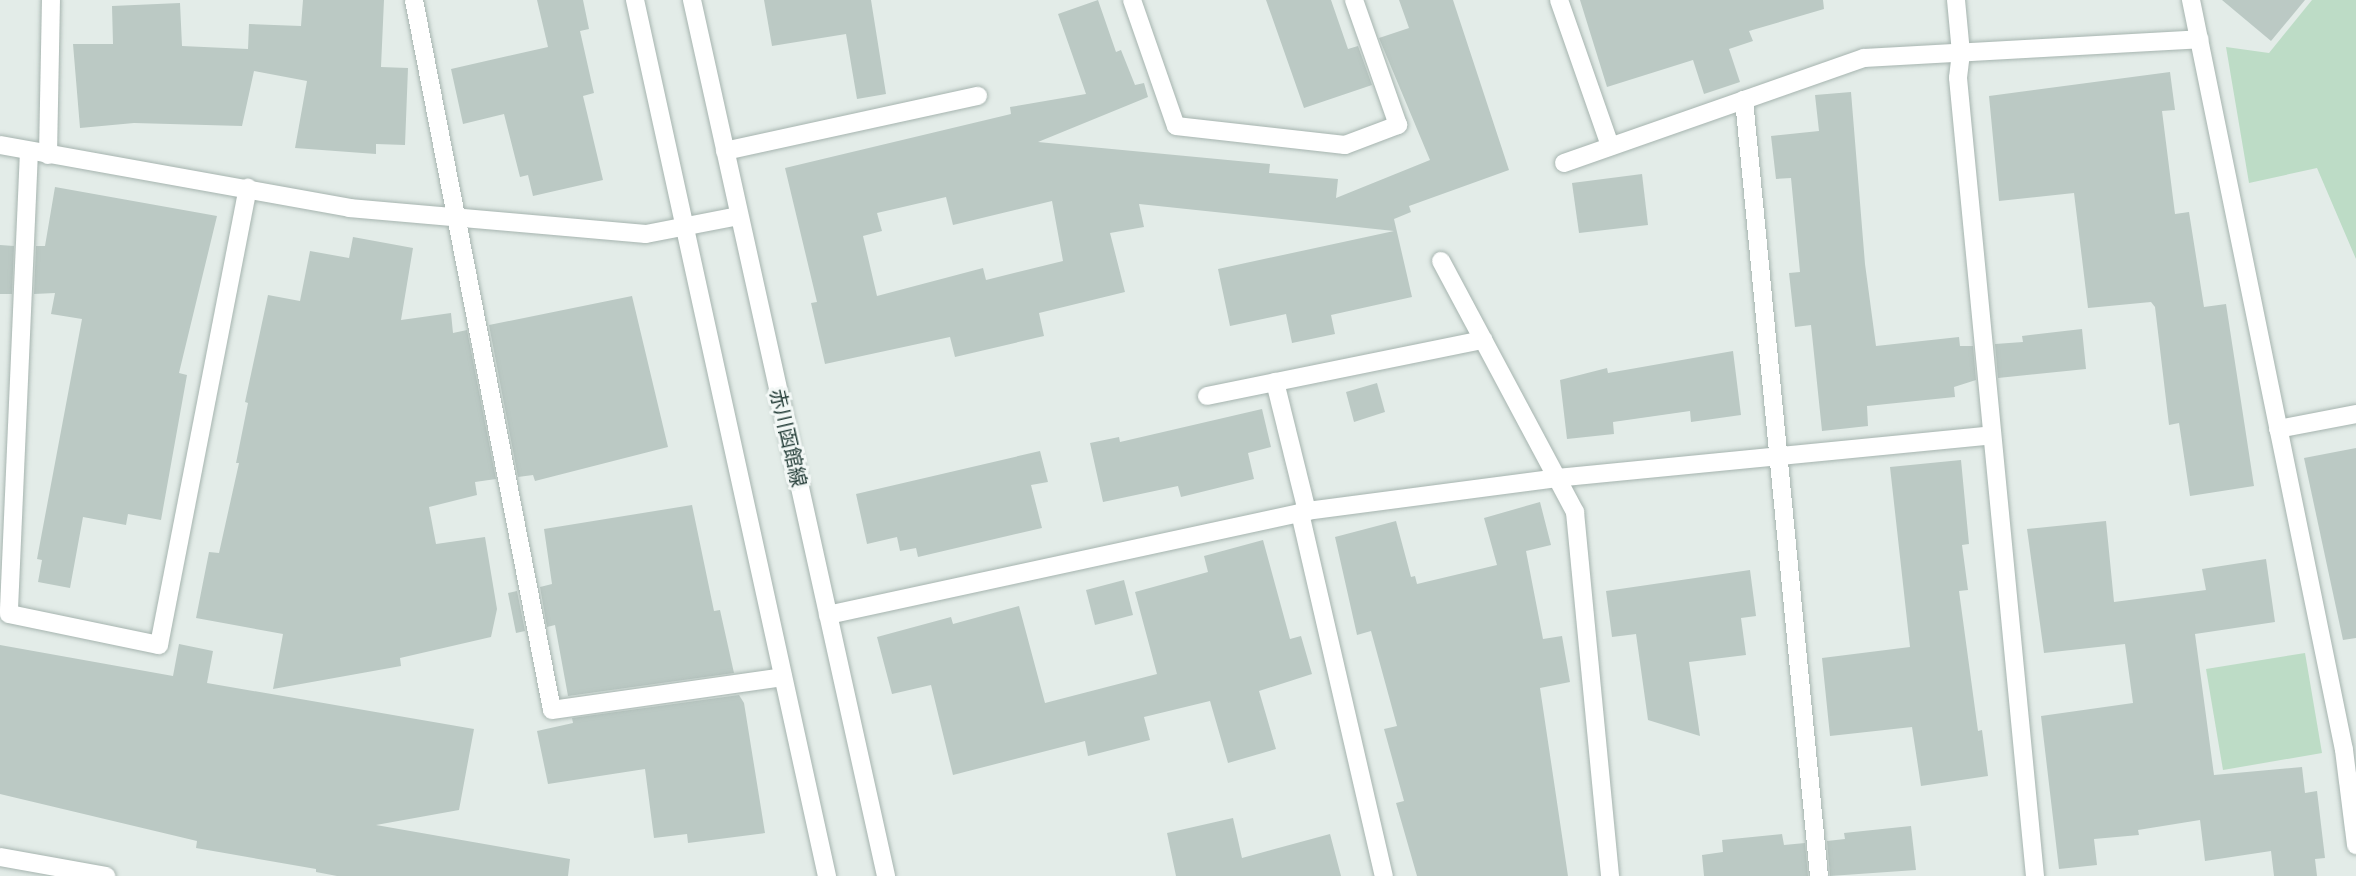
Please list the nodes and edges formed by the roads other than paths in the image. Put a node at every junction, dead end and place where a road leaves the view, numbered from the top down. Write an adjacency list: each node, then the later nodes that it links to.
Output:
1 (51, 0): 18 (street)
2 (414, 0): 22 (street)
3 (635, 0): 23 (street)
4 (692, 0): 17 (street, 赤川函館線)
5 (1132, 0): 6 (street)
6 (1354, 0)
7 (1559, 0): 15 (street)
8 (1956, 0): 11 (street)
9 (2191, 0): 10 (street)
10 (2199, 39): 11 (street); 29 (street)
11 (1961, 53): 13 (street); 30 (street)
12 (978, 96): 17 (street)
13 (1744, 100): 15 (street); 31 (street)
14 (0, 145): 16 (street)
15 (1610, 146): 19 (street)
16 (29, 151): 18 (street); 20 (street)
17 (725, 151): 21 (street, 赤川函館線)
18 (48, 155): 20 (street)
19 (1564, 163)
20 (248, 188): 22 (street)
21 (739, 216): 23 (street); 34 (street, 赤川函館線)
22 (456, 217): 23 (street); 35 (street)
23 (685, 228): 35 (street)
24 (1441, 261): 25 (street)
25 (1483, 340): 26 (street); 32 (street)
26 (1275, 382): 27 (street); 33 (street)
27 (1207, 396)
28 (2356, 414): 29 (street)
29 (2278, 429): 36 (street)
30 (1991, 435): 31 (street); 44 (street)
31 (1779, 454): 32 (street); 43 (street)
32 (1556, 478): 33 (street); 42 (street)
33 (1303, 512): 34 (street); 41 (street)
34 (828, 615): 40 (street, 赤川函館線)
35 (783, 677): 39 (street)
36 (2356, 845)
37 (11, 864): 38 (street)
38 (106, 876)
39 (826, 876)
40 (886, 876)
41 (1384, 876)
42 (1610, 876)
43 (1819, 876)
44 (2036, 876)

